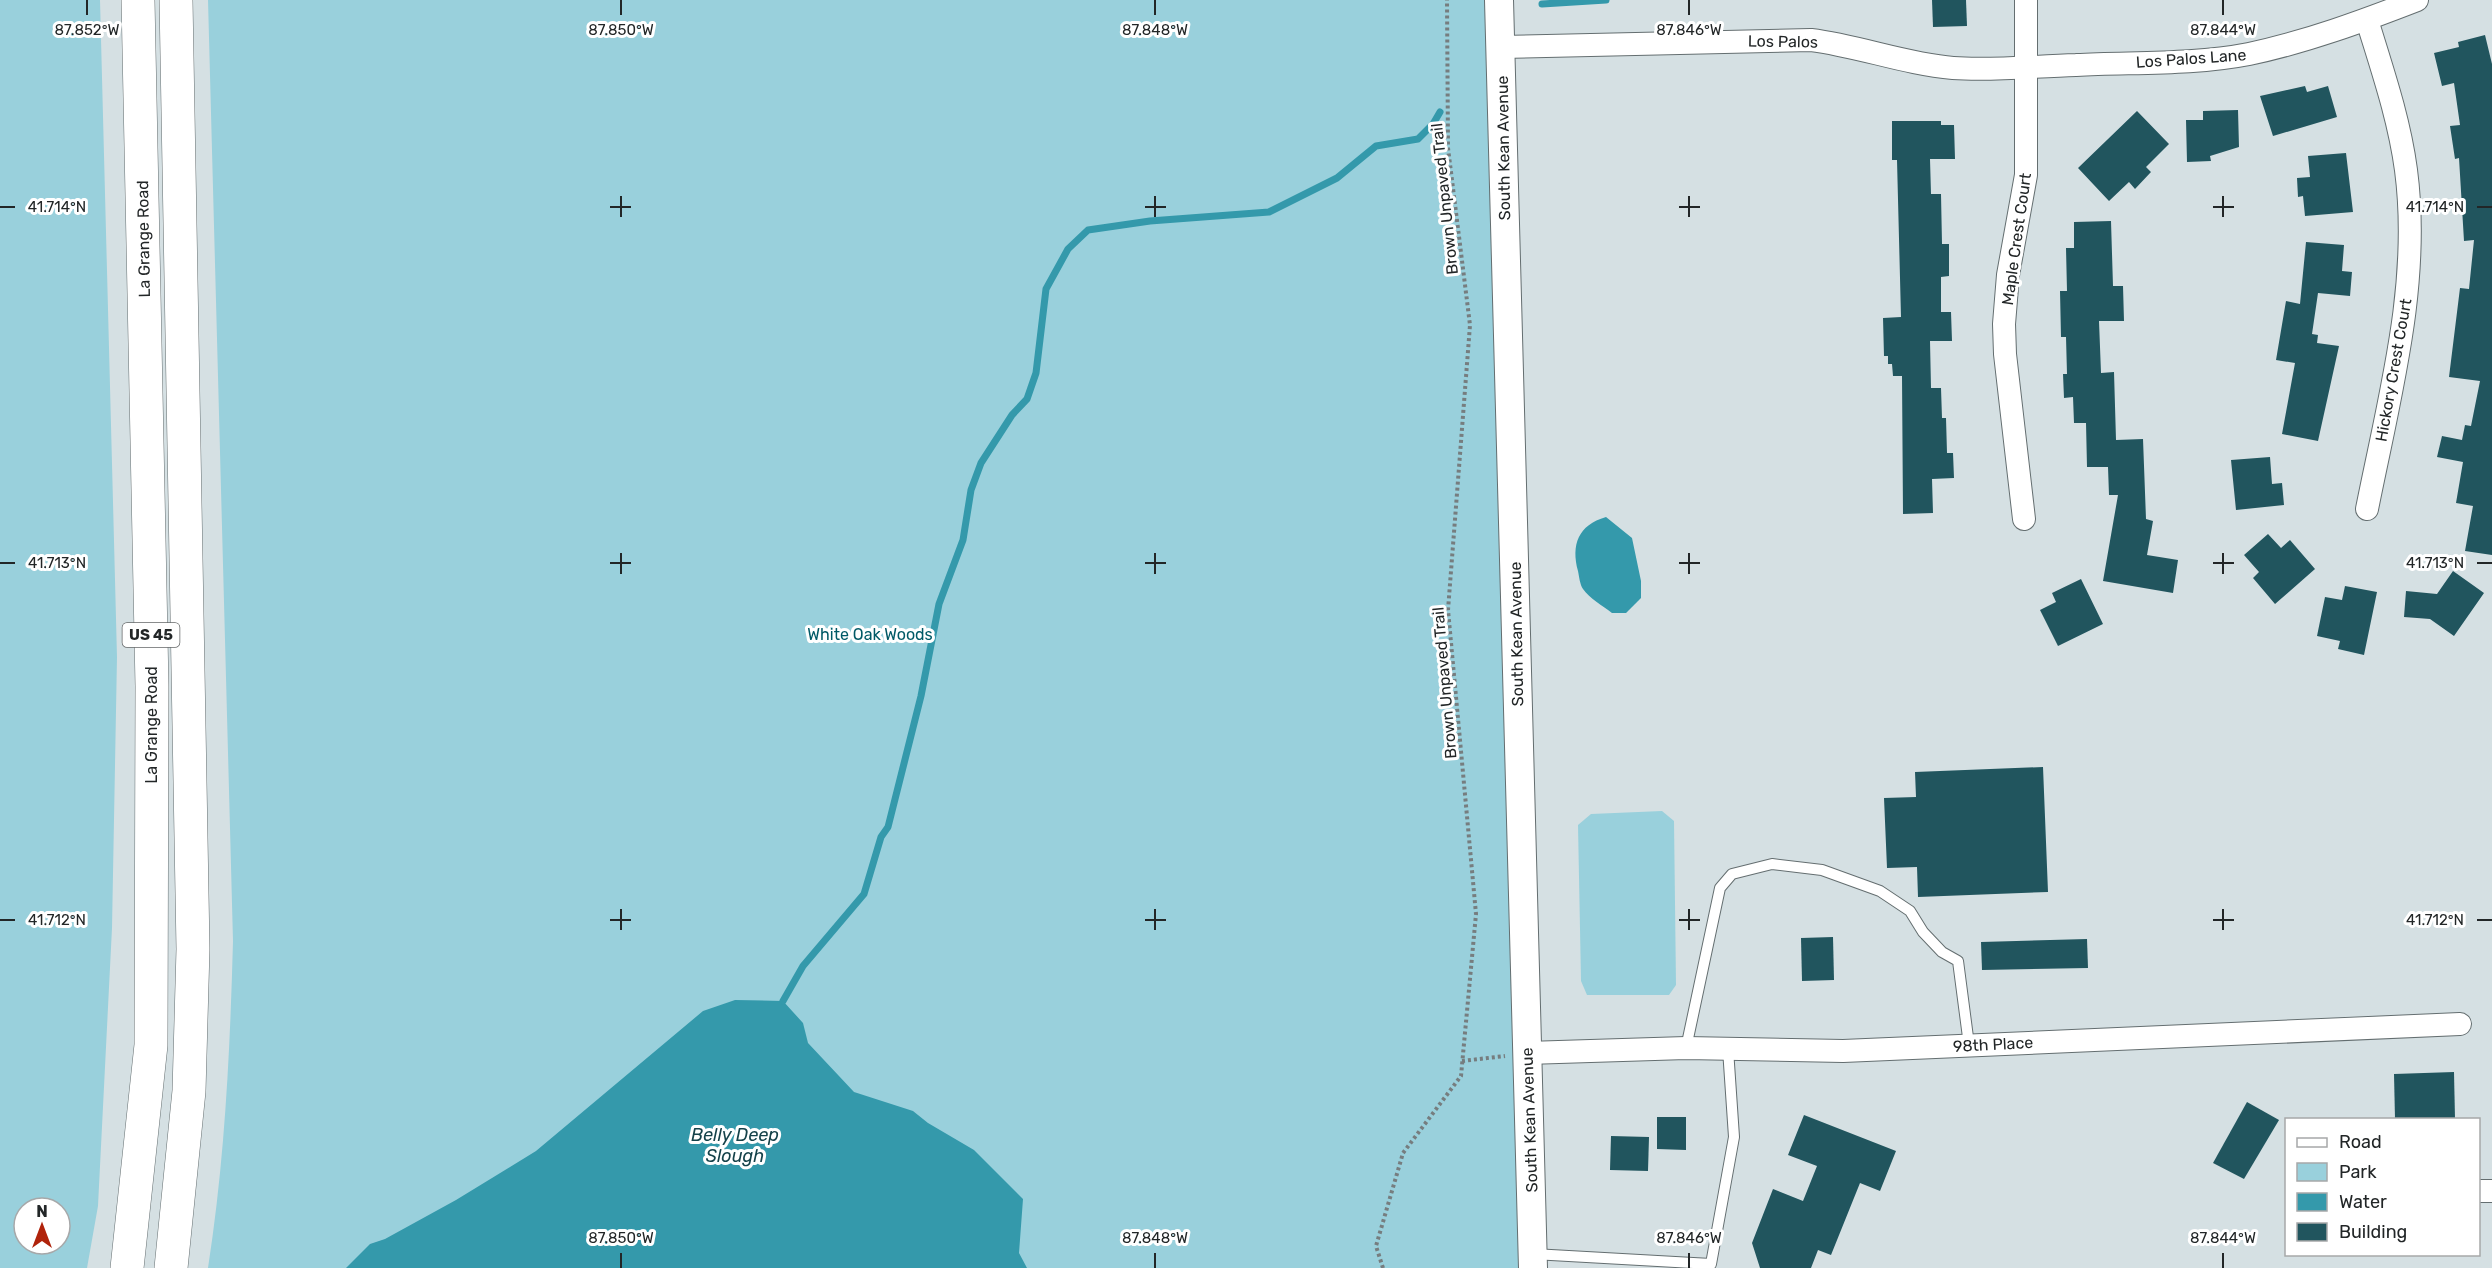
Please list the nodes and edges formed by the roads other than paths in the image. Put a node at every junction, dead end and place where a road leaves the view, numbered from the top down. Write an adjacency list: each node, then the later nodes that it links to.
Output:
1 (138, 0): 19 (highway, La Grange Road / US 45)
2 (176, 0): 20 (highway, US 45)
3 (1499, 0): 7 (street, South Kean Avenue)
4 (2026, 0): 8 (street, Maple Crest Court)
5 (2418, 0): 6 (street, Los Palos Lane)
6 (2367, 20): 8 (street, Los Palos Lane); 9 (street, Hickory Crest Court)
7 (1500, 47): 8 (street, Los Palos); 15 (street, South Kean Avenue)
8 (2027, 67): 10 (street, Maple Crest Court)
9 (2367, 509)
10 (2024, 519)
11 (2460, 1024): 12 (street, 98th Place)
12 (1969, 1045): 13 (lane); 14 (street, 98th Place)
13 (1686, 1048): 14 (street, 98th Place); 15 (street, 98th Place)
14 (1728, 1049): 18 (lane)
15 (1527, 1053): 16 (street, South Kean Avenue)
16 (1533, 1261): 17 (lane)
17 (1606, 1263): 18 (lane)
18 (1713, 1266)
19 (128, 1268)
20 (171, 1268)

